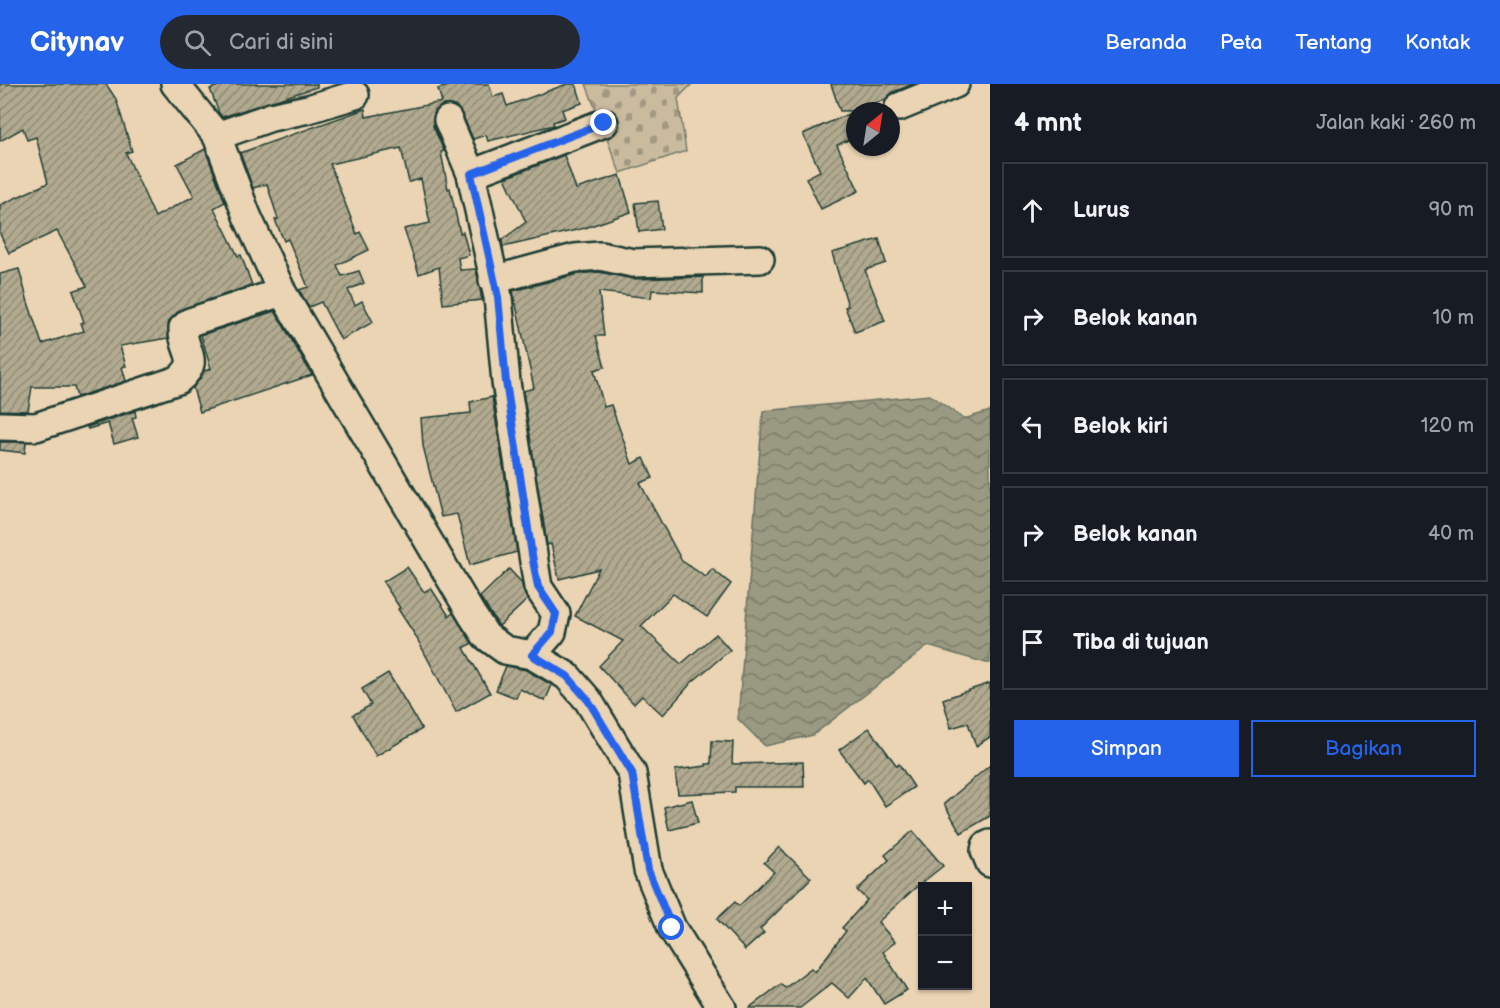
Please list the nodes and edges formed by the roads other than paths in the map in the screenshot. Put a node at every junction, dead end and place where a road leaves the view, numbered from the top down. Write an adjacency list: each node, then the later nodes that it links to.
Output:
1 (175, 84): 7 (street)
2 (955, 84): 4 (street)
3 (355, 95): 7 (street)
4 (900, 107)
5 (448, 120): 8 (street)
6 (604, 123): 8 (street)
7 (217, 136): 11 (street)
8 (471, 174): 10 (street)
9 (760, 259): 10 (street)
10 (493, 280): 13 (street)
11 (282, 292): 12 (street); 13 (street)
12 (0, 426)
13 (532, 655): 16 (street)
14 (990, 844): 15 (street)
15 (990, 863)
16 (722, 1008)

